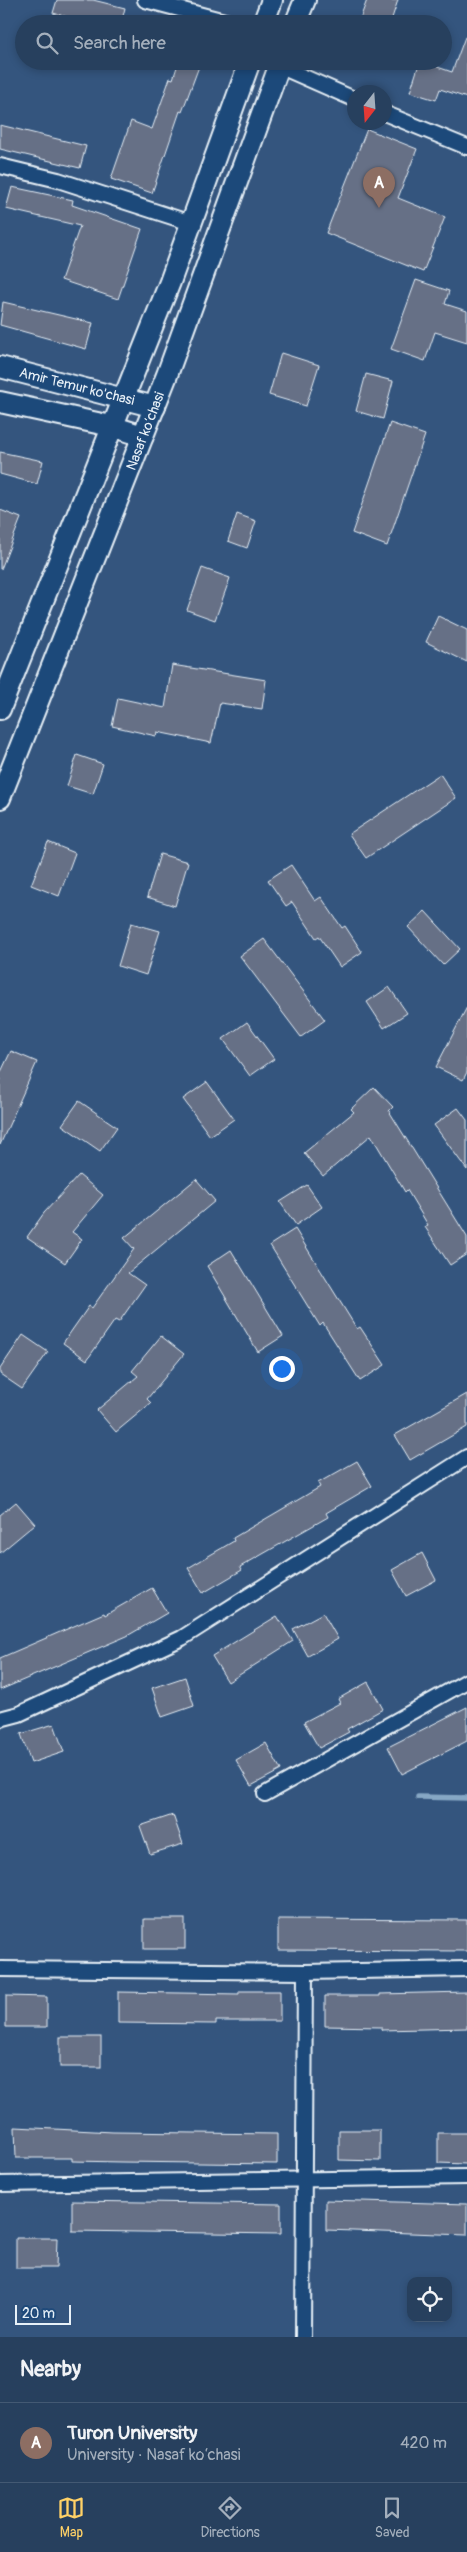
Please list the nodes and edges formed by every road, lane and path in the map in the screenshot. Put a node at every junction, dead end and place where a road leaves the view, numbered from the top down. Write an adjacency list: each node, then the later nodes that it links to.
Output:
1 (145, 0): 4 (street)
2 (272, 0): 5 (main road)
3 (305, 0): 6 (main road)
4 (202, 15)
5 (266, 15)
6 (299, 15)
7 (247, 70): 14 (main road)
8 (278, 70): 18 (main road, Nasaf ko‘chasi)
9 (293, 70): 10 (street)
10 (347, 96)
11 (392, 115): 12 (street)
12 (467, 147)
13 (0, 166): 14 (street)
14 (191, 223): 16 (main road)
15 (0, 367): 16 (main road, Amir Temur ko'chasi)
16 (123, 397): 18 (main road, Amir Temur ko'chasi); 19 (main road)
17 (0, 402): 19 (main road)
18 (154, 407): 20 (main road, Nasaf ko‘chasi)
19 (111, 426): 20 (main road); 21 (main road)
20 (143, 436): 22 (main road, Nasaf ko‘chasi)
21 (0, 709)
22 (0, 798)
23 (467, 1457): 25 (street)
24 (467, 1681): 26 (street)
25 (0, 1719)
26 (265, 1794)
27 (467, 1969): 29 (street)
28 (0, 1970): 29 (street)
29 (305, 1972): 31 (street)
30 (467, 2177): 31 (street)
31 (305, 2179): 32 (street); 33 (street)
32 (0, 2184)
33 (303, 2337)

